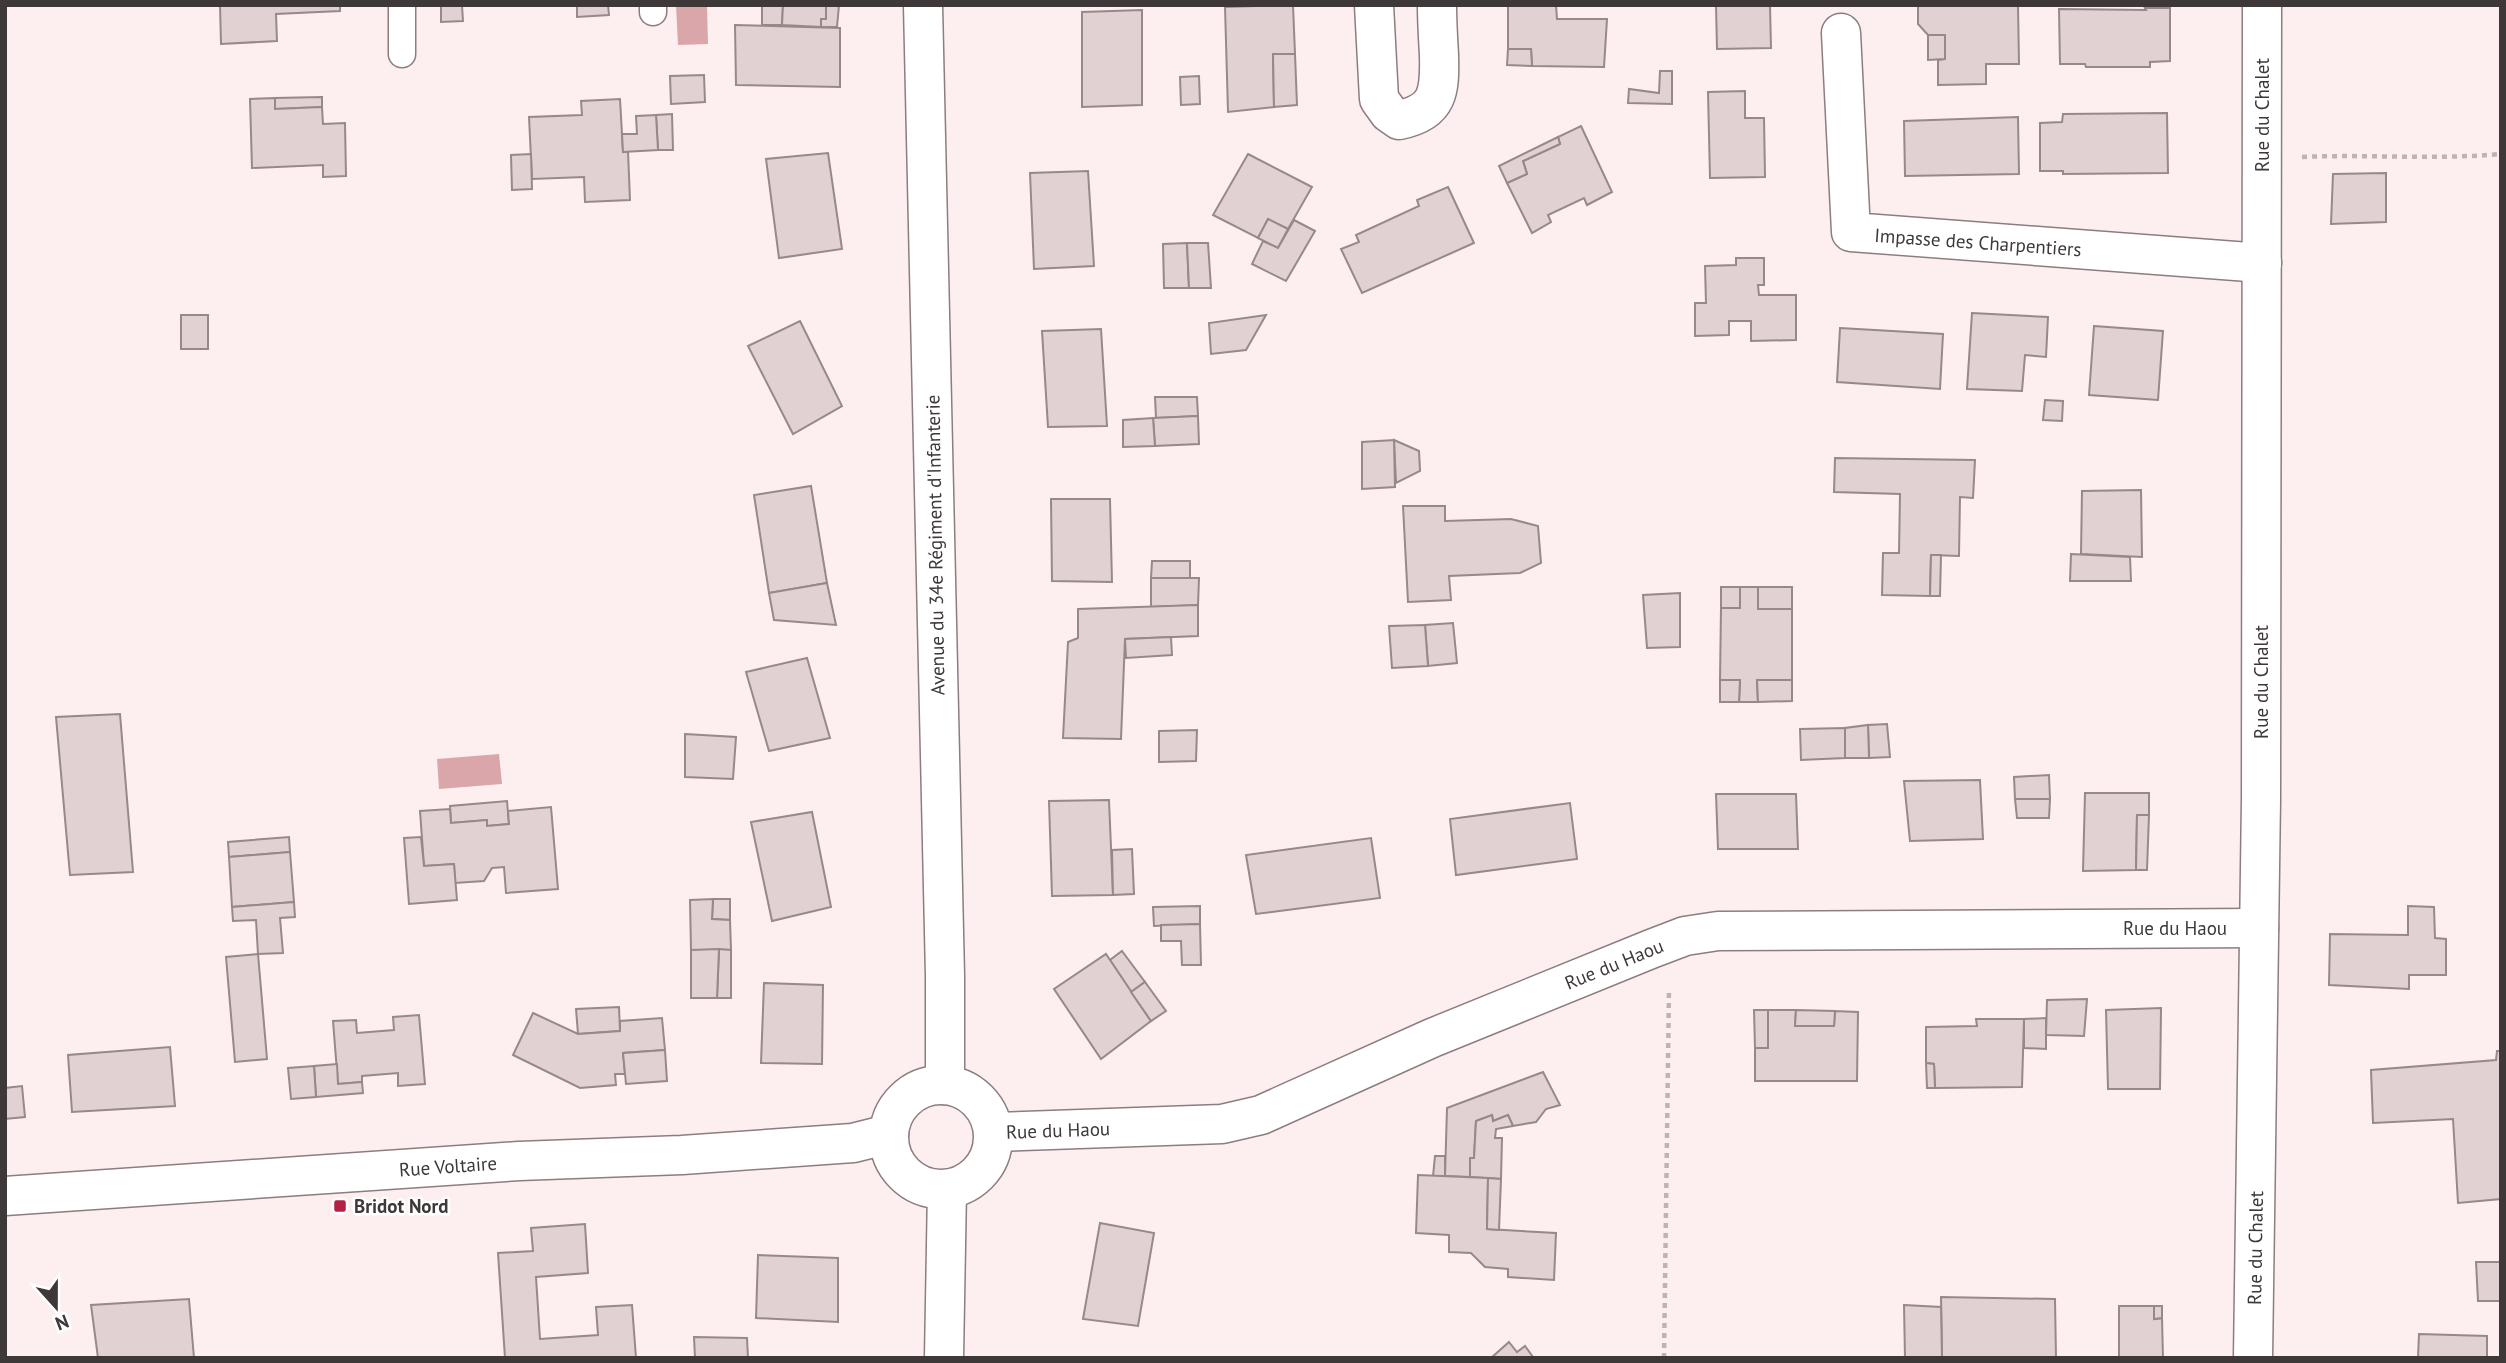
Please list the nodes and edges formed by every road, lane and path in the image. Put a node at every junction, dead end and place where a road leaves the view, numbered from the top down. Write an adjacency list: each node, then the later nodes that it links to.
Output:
1 (402, 5): 7 (lane)
2 (923, 5): 13 (street, Avenue du 34e Régiment d'Infanterie)
3 (1374, 5): 4 (street)
4 (1437, 5)
5 (2262, 5): 9 (street, Rue du Chalet)
6 (1841, 33): 10 (street, Impasse des Charpentiers)
7 (402, 54)
8 (2501, 154): 9 (path)
9 (2262, 158): 10 (street, Rue du Chalet)
10 (2262, 263): 11 (street, Rue du Chalet)
11 (2259, 928): 12 (street, Rue du Haou); 20 (street, Rue du Chalet)
12 (1669, 942): 14 (street, Rue du Haou); 19 (path)
13 (944, 1085): 14 (street); 15 (street)
14 (994, 1132): 16 (street)
15 (889, 1134): 16 (street); 17 (street, Rue Voltaire)
16 (947, 1189): 18 (street)
17 (5, 1196)
18 (944, 1358)
19 (1664, 1358)
20 (2253, 1358)

